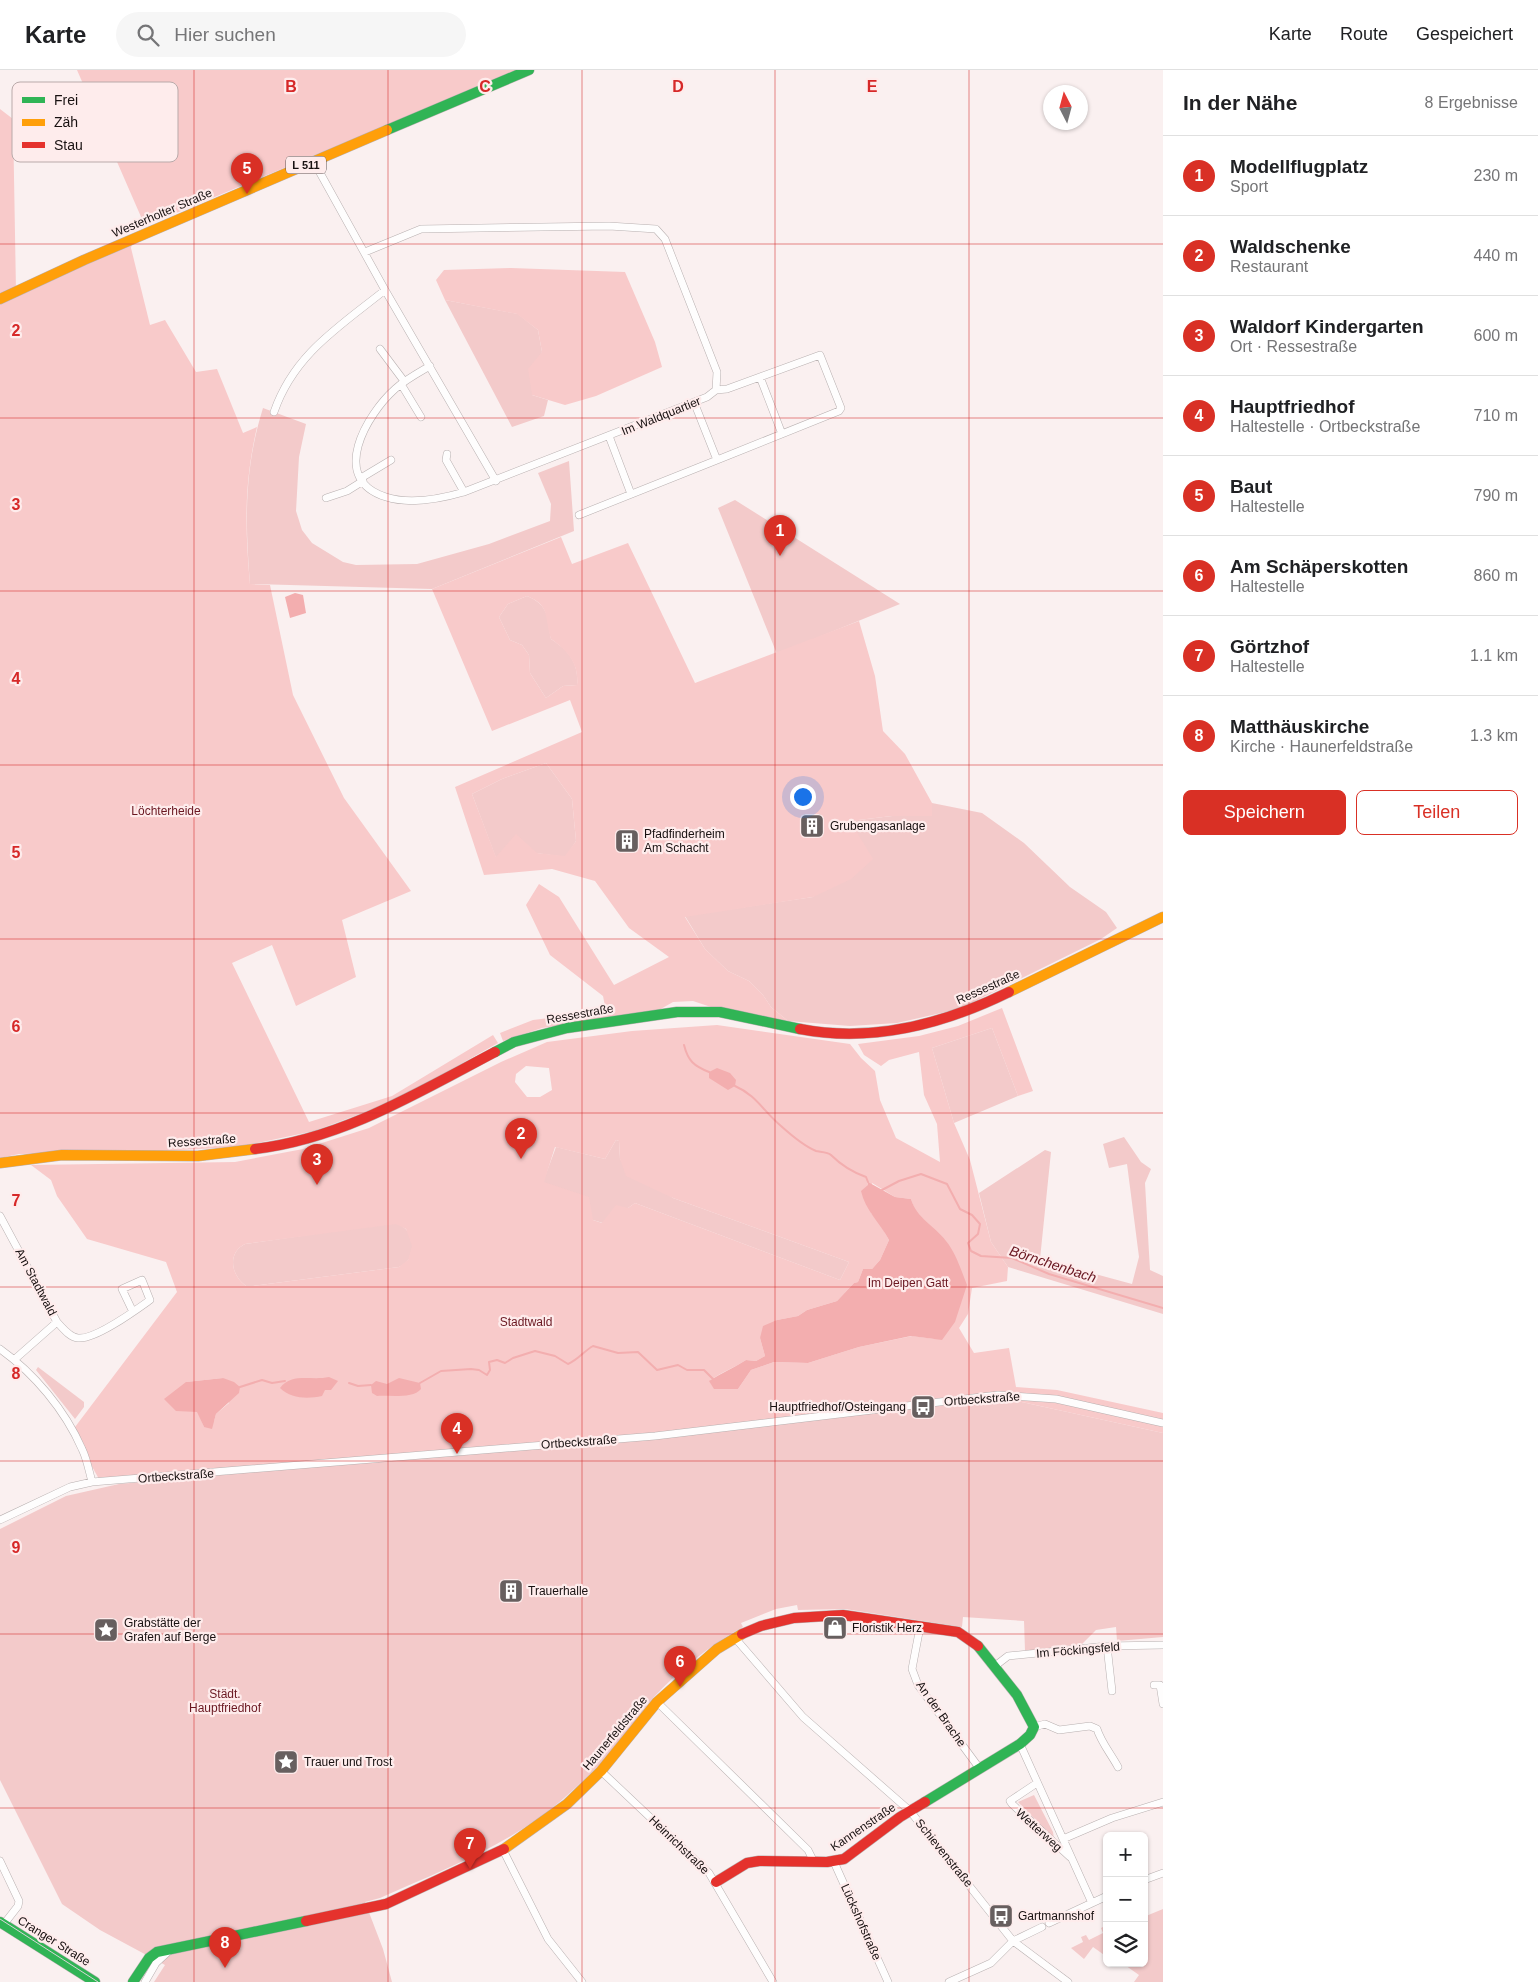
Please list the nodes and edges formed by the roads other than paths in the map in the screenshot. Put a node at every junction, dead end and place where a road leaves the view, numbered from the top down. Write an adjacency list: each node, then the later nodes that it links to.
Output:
1 (529, 70): 2 (main road, Westerholter Straße / L 511)
2 (314, 162): 3 (street); 5 (main road, Westerholter Straße / L 511)
3 (365, 252): 4 (street); 10 (street, Im Waldquartier)
4 (385, 290): 7 (street); 12 (street)
5 (0, 299)
6 (380, 349): 9 (street)
7 (430, 366): 9 (street); 20 (street)
8 (760, 377): 10 (street); 14 (street); 14 (street)
9 (403, 383): 13 (street); 19 (street)
10 (716, 390): 11 (street, Im Waldquartier)
11 (694, 402): 15 (street, Im Waldquartier); 18 (street)
12 (274, 412)
13 (421, 417)
14 (782, 434): 18 (street)
15 (609, 436): 20 (street, Im Waldquartier); 22 (street)
16 (447, 454): 21 (street)
17 (391, 460): 19 (street)
18 (717, 460): 22 (street)
19 (362, 479): 21 (street, Im Waldquartier); 23 (street)
20 (496, 481): 21 (street, Im Waldquartier)
21 (464, 492)
22 (631, 494): 24 (street)
23 (326, 498)
24 (579, 515)
25 (1163, 917): 26 (main road, Ressestraße)
26 (0, 1163)
27 (0, 1216): 29 (street, Am Stadtwald)
28 (133, 1312): 28 (street, Am Stadtwald); 29 (street, Am Stadtwald)
29 (58, 1322): 31 (street, Am Stadtwald)
30 (0, 1349): 31 (street)
31 (15, 1359): 33 (street)
32 (1163, 1423): 33 (street, Ortbeckstraße)
33 (92, 1482): 34 (street, Ortbeckstraße)
34 (0, 1520)
35 (920, 1626): 36 (main road, Haunerfeldstraße); 39 (main road, Haunerfeldstraße); 47 (street, An der Brache)
36 (735, 1638): 42 (main road, Haunerfeldstraße); 51 (street, Schievenstraße)
37 (1163, 1644): 38 (street, Im Föckingsfeld)
38 (1107, 1646): 39 (street, Im Föckingsfeld); 41 (street)
39 (995, 1666): 44 (main road, Haunerfeldstraße)
40 (1154, 1685): 43 (street)
41 (1112, 1691)
42 (657, 1702): 48 (main road, Haunerfeldstraße); 56 (street)
43 (1163, 1704)
44 (1034, 1727): 45 (main road); 46 (street)
45 (1020, 1744): 47 (main road); 49 (street, Wetterweg)
46 (1118, 1767)
47 (980, 1769): 51 (main road)
48 (601, 1771): 53 (main road, Haunerfeldstraße); 60 (street, Heinrichstraße)
49 (1037, 1783): 52 (street, Wetterweg); 54 (street, Wetterweg)
50 (1163, 1802): 52 (street, Wetterweg)
51 (910, 1811): 57 (main road, Kannenstraße); 64 (street, Schievenstraße)
52 (1063, 1839): 54 (street, Wetterweg)
53 (503, 1850): 65 (main road, Haunerfeldstraße); 70 (street)
54 (1072, 1859): 62 (street, Wetterweg)
55 (0, 1861): 63 (street)
56 (814, 1862): 57 (main road, Kannenstraße); 60 (main road, Kannenstraße)
57 (834, 1862): 72 (street, Lückshofstraße)
58 (1163, 1873): 59 (street)
59 (1148, 1879)
60 (716, 1882): 71 (street, Heinrichstraße)
61 (1103, 1898): 62 (street)
62 (1092, 1903): 64 (street)
63 (2, 1923): 67 (main road, Cranger Straße)
64 (1013, 1941): 66 (street); 74 (street, Schievenstraße)
65 (180, 1947): 68 (main road, Haunerfeldstraße); 69 (street, Haunerfeldstraße)
66 (967, 1978): 73 (street)
67 (94, 1982)
68 (133, 1982)
69 (145, 1982)
70 (582, 1982)
71 (773, 1982)
72 (888, 1982)
73 (949, 1982)
74 (1068, 1982)

